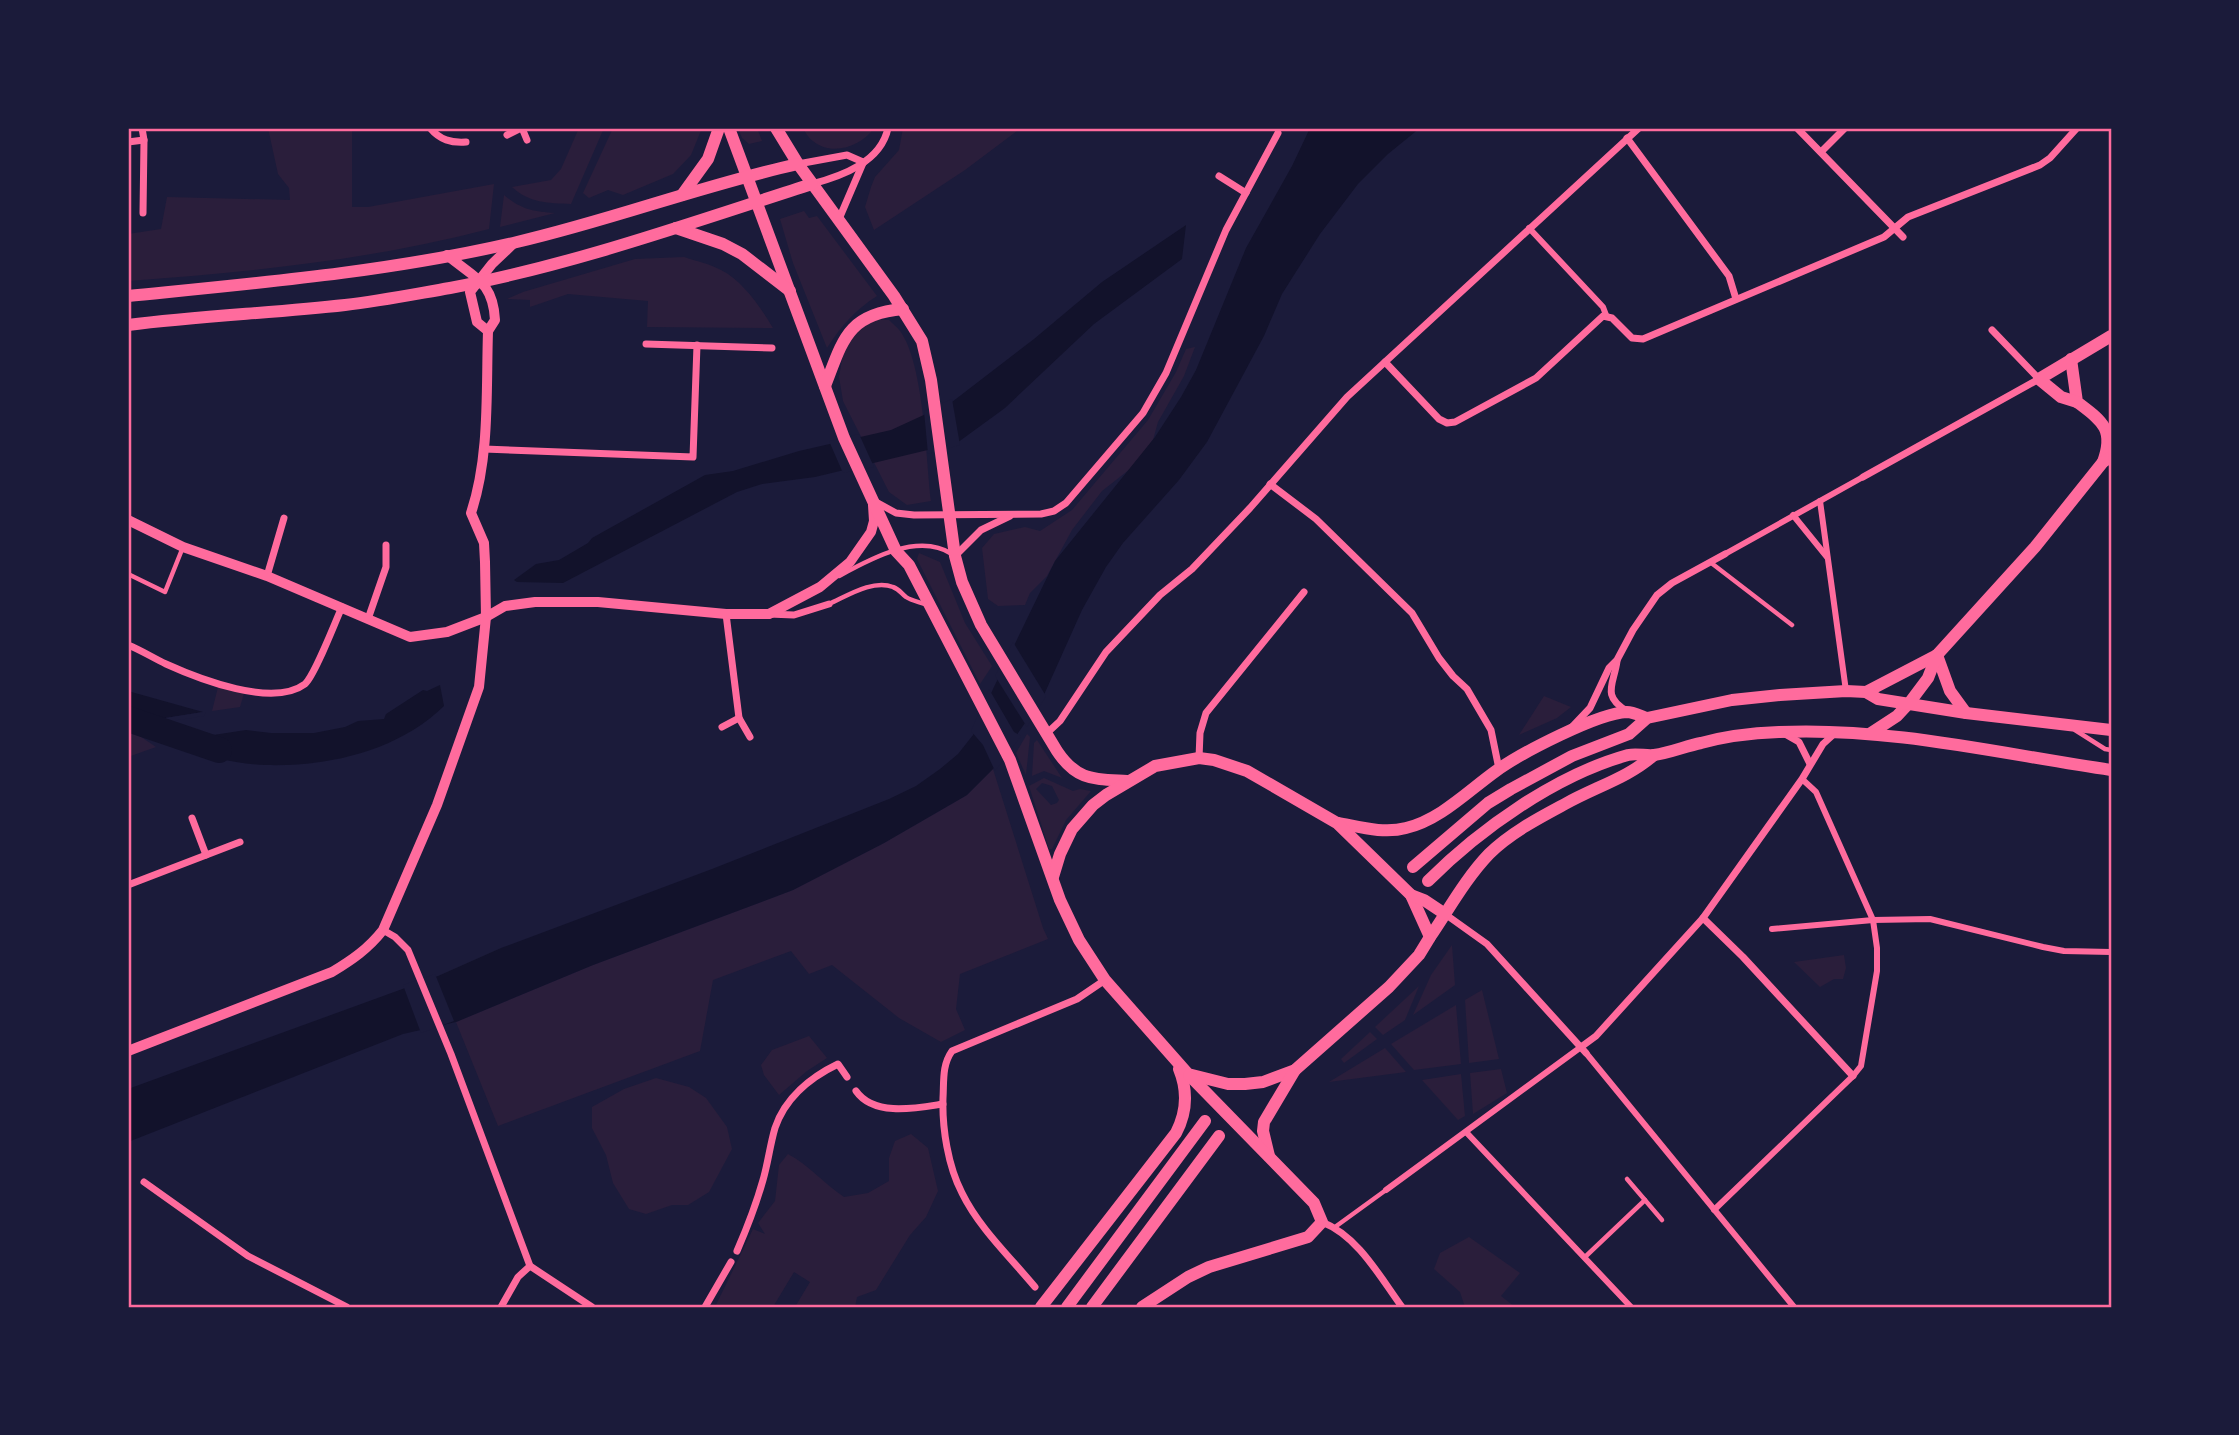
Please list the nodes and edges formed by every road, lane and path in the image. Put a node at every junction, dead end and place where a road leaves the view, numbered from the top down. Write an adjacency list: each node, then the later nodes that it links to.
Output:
1 (142, 128): 15 (street)
2 (430, 128): 18 (street)
3 (522, 128): 13 (street); 16 (street)
4 (719, 128): 26 (main road)
5 (729, 128): 22 (main road)
6 (776, 128): 21 (main road)
7 (888, 128): 20 (street)
8 (1639, 128): 14 (street)
9 (1797, 128): 19 (street)
10 (1845, 128): 19 (street)
11 (2077, 128): 32 (street)
12 (1278, 133): 25 (street)
13 (507, 135)
14 (1627, 138): 31 (street); 39 (street)
15 (144, 139): 17 (street); 28 (street)
16 (527, 140)
17 (128, 142)
18 (466, 142)
19 (1821, 152): 32 (street)
20 (863, 162): 21 (street); 24 (street); 29 (street)
21 (798, 164): 22 (main road); 24 (main road)
22 (746, 176): 26 (main road); 27 (main road)
23 (1219, 176): 25 (street)
24 (813, 184): 27 (main road); 29 (main road)
25 (1246, 193): 62 (street)
26 (682, 195): 34 (main road)
27 (757, 202): 30 (main road); 37 (main road)
28 (143, 213)
29 (839, 219): 40 (main road)
30 (676, 228): 36 (main road); 37 (main road)
31 (1529, 228): 41 (street); 50 (street)
32 (1895, 229): 33 (street); 39 (street)
33 (1903, 237)
34 (514, 243): 35 (main road); 36 (street)
35 (447, 256): 36 (street); 38 (main road)
36 (480, 282): 42 (main road); 44 (street); 44 (street)
37 (791, 291): 52 (main road)
38 (128, 296)
39 (1736, 299): 41 (street)
40 (903, 309): 52 (main road); 61 (main road)
41 (1603, 316): 50 (street)
42 (128, 325)
43 (1992, 330): 51 (street)
44 (488, 331): 55 (street)
45 (2111, 336): 49 (main road)
46 (646, 344): 47 (street)
47 (696, 345): 48 (street); 55 (street)
48 (772, 348)
49 (2071, 359): 51 (main road); 53 (main road)
50 (1385, 362): 58 (street)
51 (2039, 379): 53 (main road); 57 (street)
52 (825, 386): 59 (main road)
53 (2077, 402): 54 (main road)
54 (2107, 424): 56 (main road)
55 (484, 449): 82 (street)
56 (2108, 456): 86 (main road)
57 (1863, 477): 60 (street)
58 (1270, 485): 102 (street); 108 (street)
59 (871, 496): 61 (street); 68 (main road); 75 (street)
60 (1820, 501): 63 (street); 71 (street)
61 (949, 515): 62 (street); 70 (main road)
62 (1014, 515): 70 (street)
63 (1793, 515): 69 (street); 71 (street)
64 (284, 518): 74 (street)
65 (128, 520): 67 (street)
66 (386, 545): 83 (street)
67 (183, 547): 73 (lane); 74 (street)
68 (896, 551): 70 (lane); 75 (lane); 78 (main road)
69 (1725, 554): 72 (street)
70 (955, 556): 102 (main road)
71 (1828, 558): 88 (street)
72 (1710, 562): 84 (lane); 87 (street)
73 (128, 574)
74 (267, 576): 79 (street)
75 (826, 583): 81 (street)
76 (1304, 592): 106 (street)
77 (829, 604): 78 (lane); 81 (street)
78 (929, 606): 117 (main road)
79 (342, 607): 83 (street); 85 (street)
80 (726, 614): 81 (street); 82 (street); 93 (street)
81 (769, 614)
82 (486, 617): 83 (street); 125 (street)
83 (368, 620)
84 (1792, 625)
85 (128, 645)
86 (1937, 655): 89 (main road); 90 (main road); 92 (main road)
87 (1617, 660): 91 (street); 99 (street)
88 (1846, 691): 89 (main road); 94 (main road)
89 (1866, 692): 90 (main road)
90 (1910, 702): 92 (main road); 101 (main road)
91 (1629, 712): 94 (main road); 99 (main road)
92 (1966, 713): 95 (main road)
93 (738, 718): 96 (street); 103 (street)
94 (1647, 718): 116 (main road)
95 (2065, 723): 97 (main road); 104 (lane)
96 (722, 727)
97 (2111, 730)
98 (1781, 732): 100 (main road); 105 (main road); 107 (street)
99 (1567, 733): 108 (main road)
100 (1835, 733): 101 (main road); 107 (street)
101 (1871, 733): 109 (main road)
102 (1046, 734): 111 (main road)
103 (750, 737)
104 (2111, 750)
105 (1654, 755): 118 (main road); 121 (main road)
106 (1199, 758): 111 (main road); 113 (main road)
107 (1810, 764): 110 (street)
108 (1499, 769): 113 (main road)
109 (2111, 769)
110 (1802, 779): 122 (street); 123 (street)
111 (1127, 781): 117 (main road)
112 (192, 818): 115 (street)
113 (1337, 823): 120 (main road)
114 (240, 842): 115 (street)
115 (206, 855): 119 (street)
116 (1413, 867)
117 (1053, 877): 128 (main road)
118 (1428, 881)
119 (128, 885)
120 (1411, 895): 121 (main road); 126 (main road)
121 (1445, 914): 126 (main road); 129 (street)
122 (1703, 918): 129 (street); 134 (street)
123 (1873, 919): 124 (street); 127 (street); 134 (street)
124 (1772, 929)
125 (383, 930): 130 (street); 153 (street)
126 (1430, 937): 132 (main road)
127 (2111, 952)
128 (1105, 980): 131 (main road); 137 (street)
129 (1583, 1050): 139 (street); 146 (street)
130 (128, 1051)
131 (1176, 1062): 133 (main road); 160 (main road)
132 (1295, 1070): 133 (main road); 141 (main road)
133 (1188, 1074): 141 (main road)
134 (1853, 1076): 146 (street)
135 (846, 1077): 150 (street)
136 (856, 1091): 137 (street)
137 (943, 1104): 154 (street)
138 (1205, 1121): 161 (main road)
139 (1466, 1132): 144 (street); 151 (street)
140 (1219, 1136): 162 (main road)
141 (1269, 1156): 148 (main road)
142 (1627, 1179): 145 (lane)
143 (144, 1182): 156 (street)
144 (1386, 1190): 149 (lane)
145 (1645, 1200): 147 (lane); 151 (lane)
146 (1714, 1210): 155 (street)
147 (1662, 1220)
148 (1322, 1222): 149 (street); 163 (main road)
149 (1335, 1227): 164 (street)
150 (737, 1251)
151 (1585, 1256): 165 (street)
152 (731, 1262): 159 (street)
153 (530, 1266): 157 (street); 158 (street)
154 (1035, 1287)
155 (1790, 1306)
156 (346, 1307)
157 (501, 1307)
158 (592, 1307)
159 (705, 1307)
160 (1041, 1307)
161 (1067, 1307)
162 (1092, 1307)
163 (1142, 1307)
164 (1402, 1307)
165 (1631, 1307)

